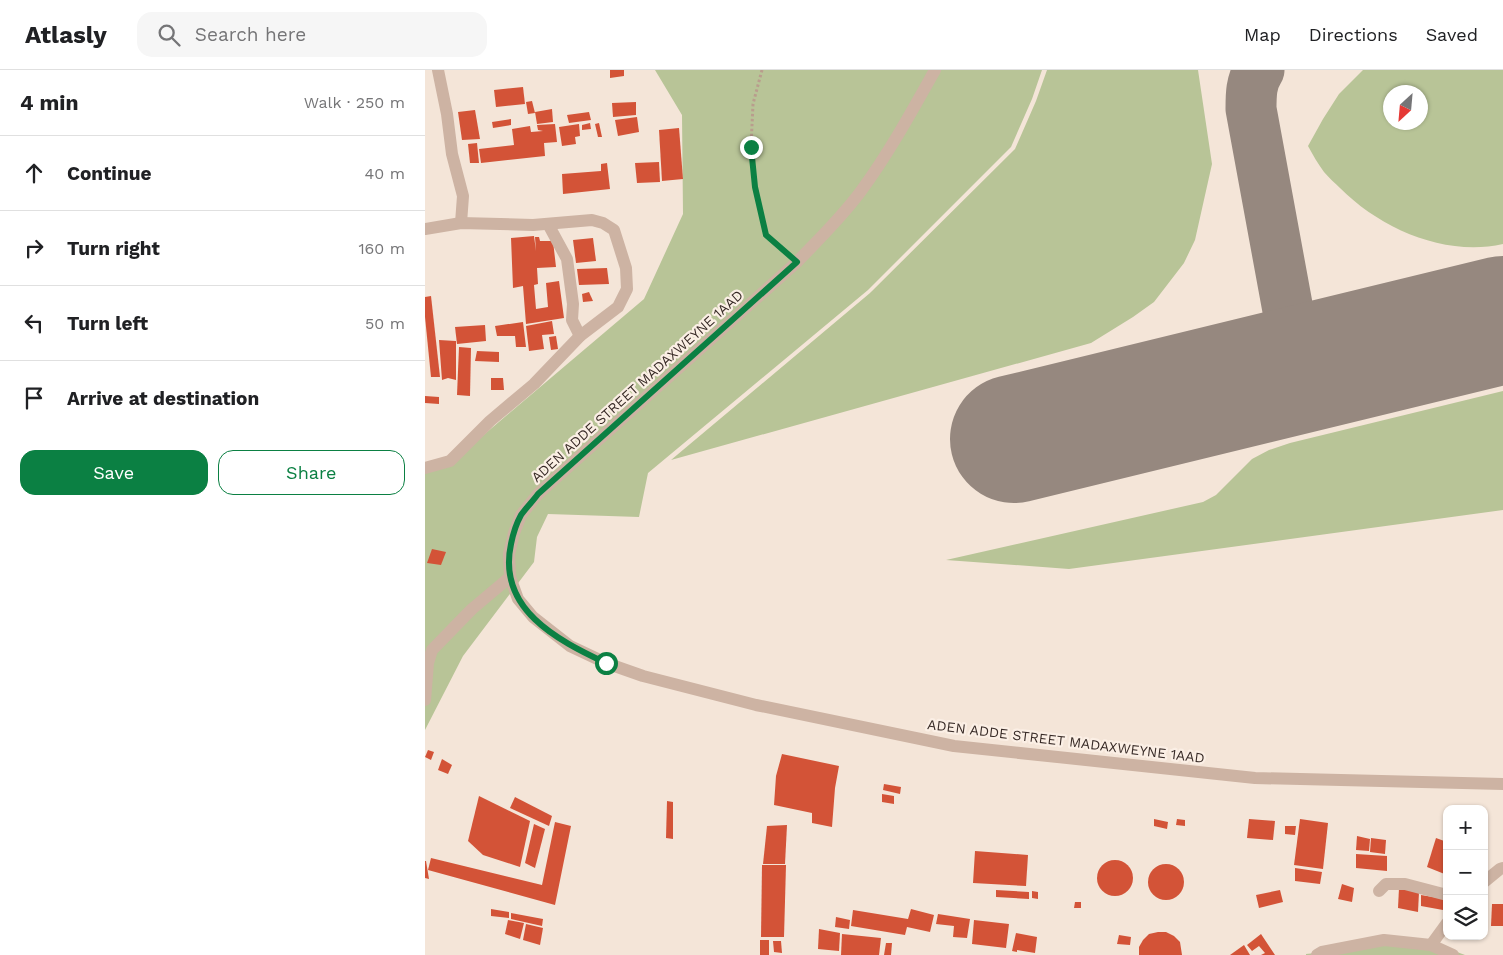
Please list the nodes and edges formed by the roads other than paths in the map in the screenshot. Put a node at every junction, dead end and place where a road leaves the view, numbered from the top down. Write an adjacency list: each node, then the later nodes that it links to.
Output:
1 (438, 70): 3 (street)
2 (935, 70): 8 (street, ADEN ADDE STREET MADAXWEYNE 1AAD)
3 (461, 223): 4 (street); 5 (street)
4 (549, 224): 6 (street); 6 (street)
5 (425, 229)
6 (580, 336): 7 (street)
7 (425, 468)
8 (509, 577): 9 (street); 10 (street, ADEN ADDE STREET MADAXWEYNE 1AAD)
9 (425, 700)
10 (1503, 784)
11 (1503, 868): 12 (street)
12 (1488, 879)
13 (1379, 891): 14 (street)
14 (1443, 894)
15 (1443, 929): 16 (street)
16 (1431, 946): 17 (street); 18 (street)
17 (1317, 955)
18 (1453, 955)

